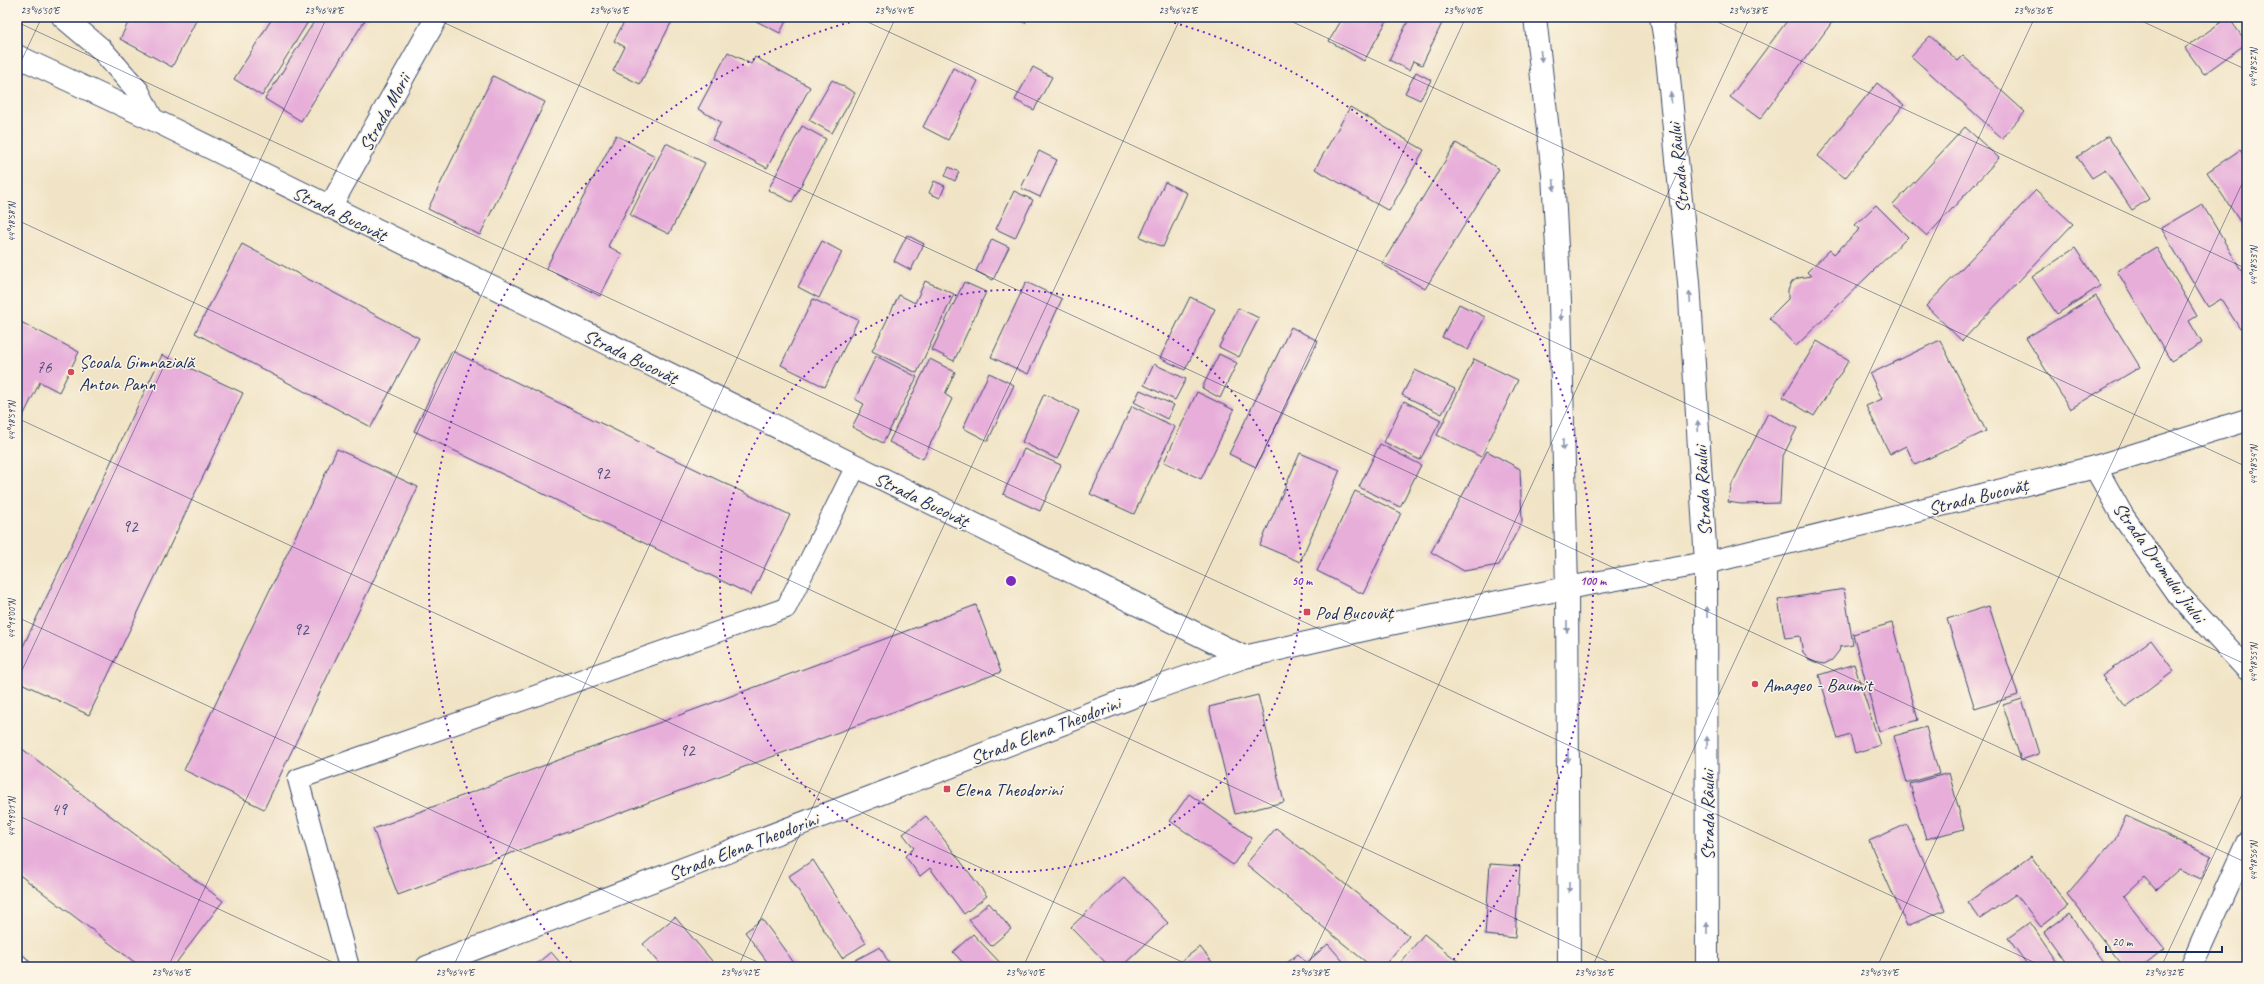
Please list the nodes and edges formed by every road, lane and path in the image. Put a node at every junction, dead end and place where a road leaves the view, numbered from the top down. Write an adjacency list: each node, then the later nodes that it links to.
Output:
1 (63, 17): 6 (main road)
2 (437, 17): 7 (main road, Strada Morii)
3 (1535, 17): 12 (main road, one-way to 12)
4 (1661, 17): 11 (main road, Strada Râului, one-way to 4)
5 (17, 56): 6 (main road, Strada Bucovăț)
6 (152, 119): 7 (main road, Strada Bucovăț)
7 (330, 207): 9 (main road, Strada Bucovăț)
8 (2247, 420): 10 (main road, Strada Bucovăț)
9 (856, 466): 13 (main road, Strada Bucovăț); 16 (lane)
10 (2095, 467): 11 (main road, Strada Bucovăț); 14 (main road, Strada Drumului Jiului)
11 (1706, 563): 12 (main road, Strada Bucovăț); 19 (main road, Strada Râului, one-way to 11)
12 (1567, 588): 13 (main road, Strada Elena Theodorini); 18 (main road, one-way to 18)
13 (1244, 657): 17 (main road, Strada Elena Theodorini)
14 (2247, 670)
15 (2247, 843): 20 (main road)
16 (349, 967)
17 (427, 967)
18 (1569, 967)
19 (1707, 967)
20 (2191, 967)

